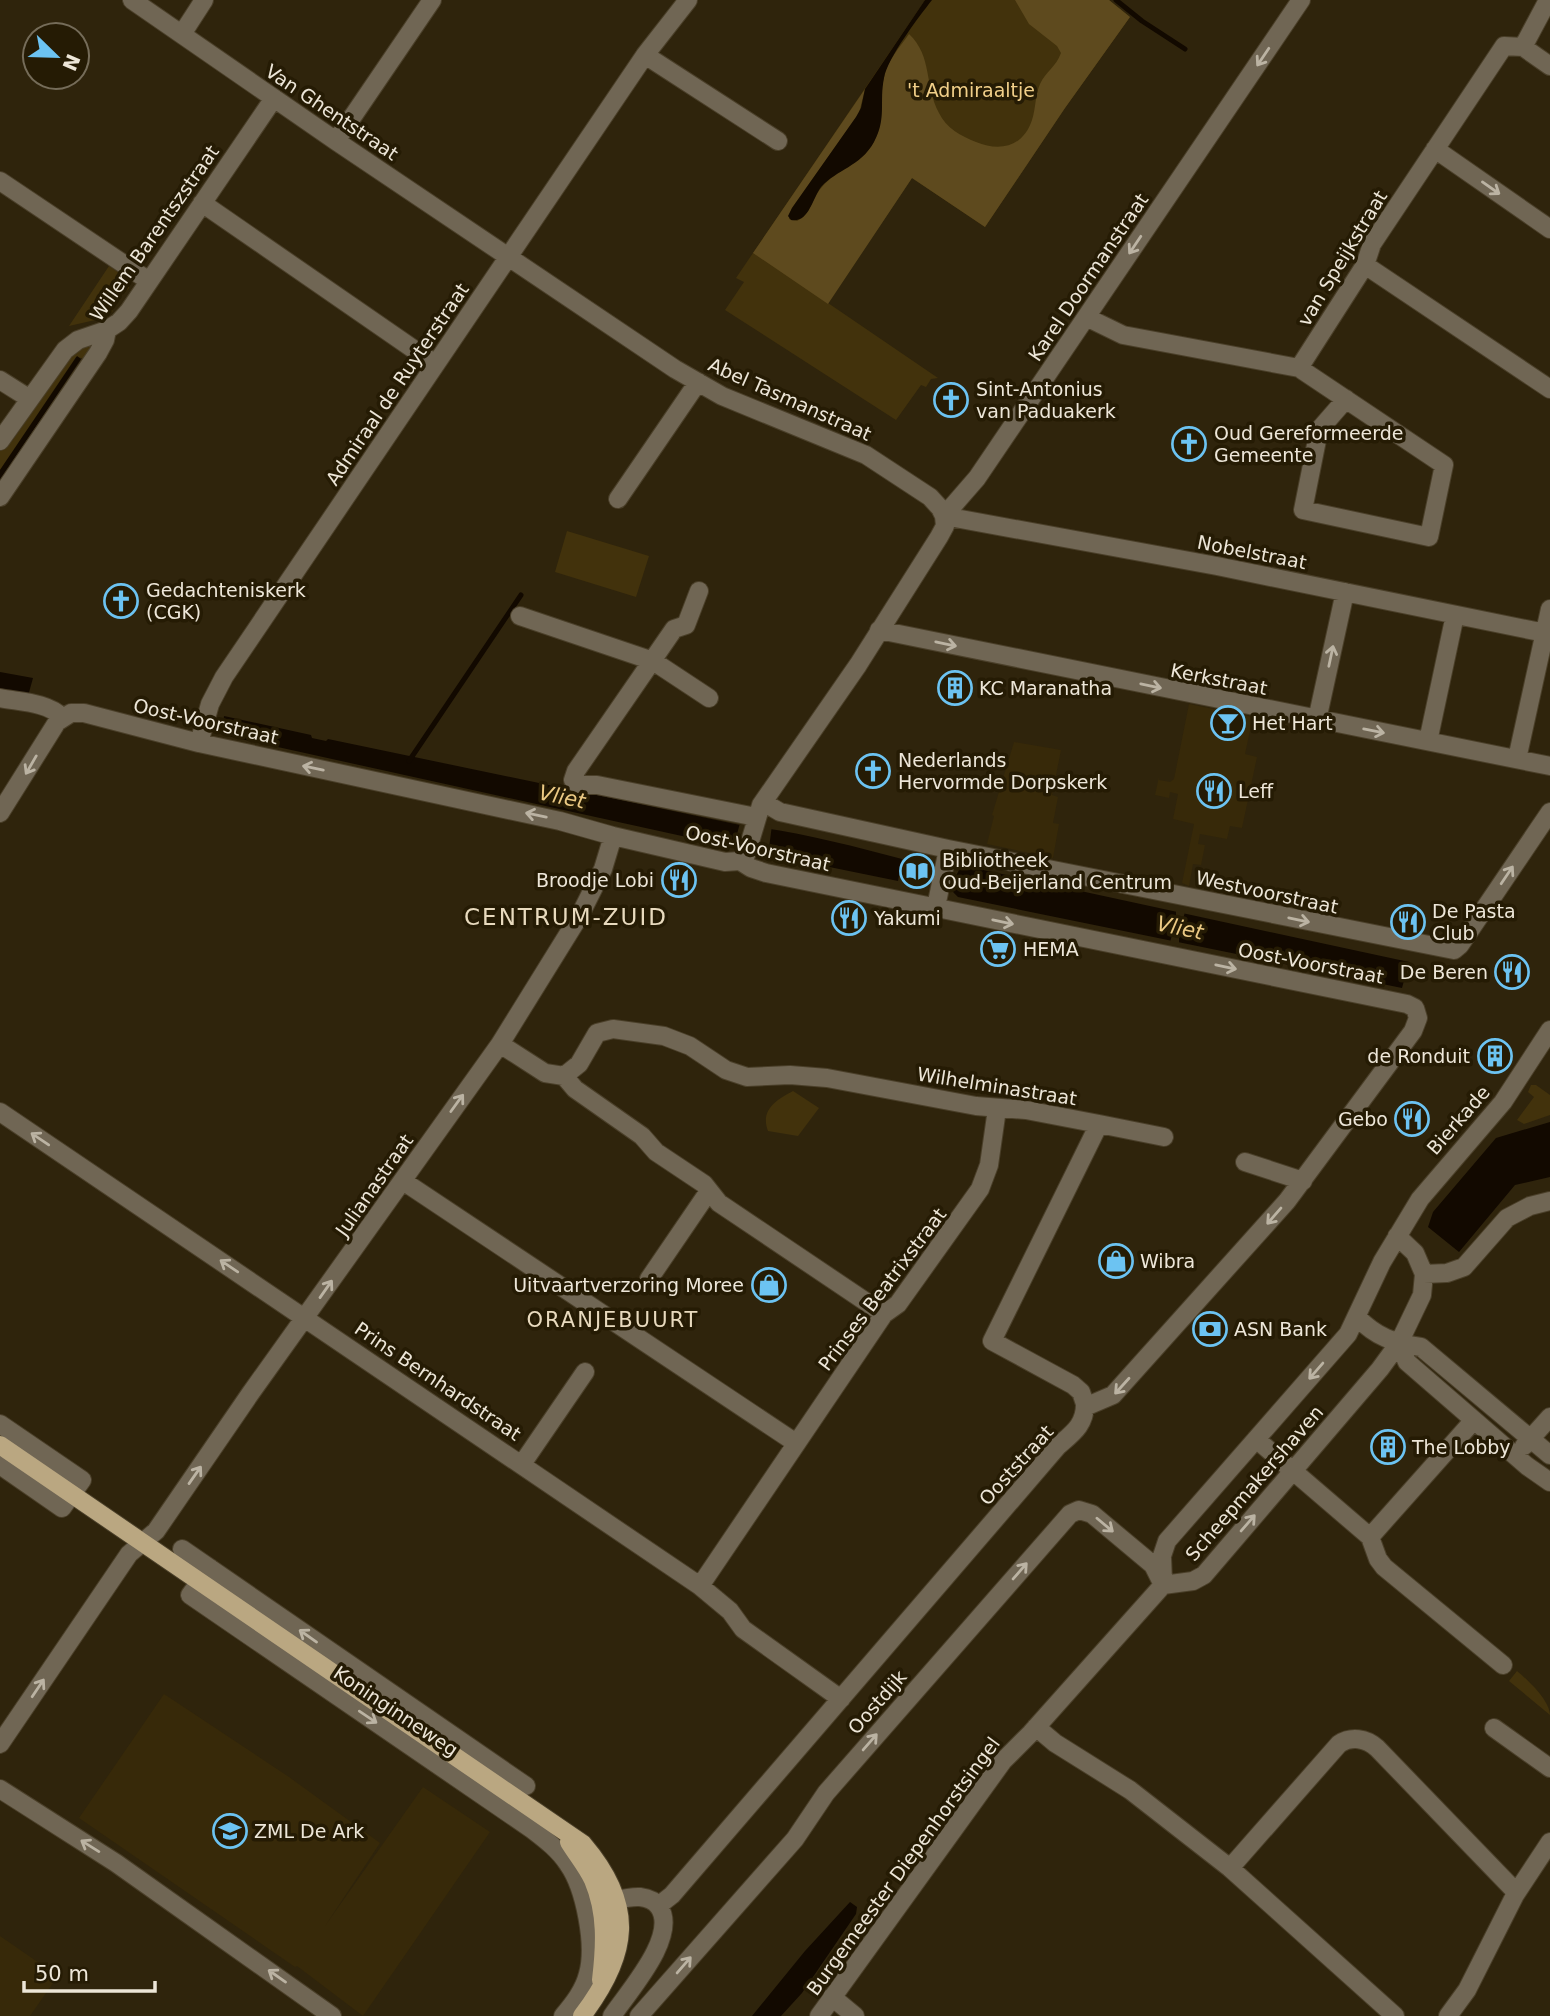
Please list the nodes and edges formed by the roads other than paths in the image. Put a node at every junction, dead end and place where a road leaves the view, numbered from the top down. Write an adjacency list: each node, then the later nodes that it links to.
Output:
1 (132, 0): 7 (street, Van Ghentstraat)
2 (204, 0): 7 (street)
3 (432, 0): 12 (street)
4 (688, 0): 9 (street, Admiraal de Ruyterstraat)
5 (1301, 0): 21 (street, Karel Doormanstraat, one-way to 21)
6 (1548, 0): 8 (street)
7 (182, 34): 11 (street, Van Ghentstraat)
8 (1523, 47): 10 (street); 14 (street, van Speijkstraat)
9 (645, 55): 13 (street); 18 (street, Admiraal de Ruyterstraat)
10 (1550, 66)
11 (274, 98): 12 (street, Van Ghentstraat); 16 (street, Willem Barentszstraat)
12 (336, 141): 18 (street, Van Ghentstraat)
13 (778, 141)
14 (1435, 149): 17 (street, one-way to 17); 19 (street, van Speijkstraat)
15 (0, 181): 20 (street)
16 (202, 203): 20 (street, Willem Barentszstraat); 23 (street)
17 (1550, 229)
18 (509, 257): 23 (street, Admiraal de Ruyterstraat); 26 (street, Abel Tasmanstraat)
19 (1365, 265): 24 (street, van Speijkstraat); 27 (street)
20 (149, 281): 22 (street, Willem Barentszstraat)
21 (1086, 317): 24 (street); 33 (street, Karel Doormanstraat)
22 (107, 330): 28 (street); 31 (street, Willem Barentszstraat)
23 (435, 364): 47 (street, Admiraal de Ruyterstraat)
24 (1299, 368): 29 (street)
25 (0, 380): 28 (street)
26 (698, 382): 32 (street); 33 (street, Abel Tasmanstraat)
27 (1550, 389)
28 (30, 399): 30 (street)
29 (1346, 399): 29 (street)
30 (0, 441)
31 (0, 497)
32 (618, 499)
33 (944, 516): 35 (street, Nobelstraat); 39 (street, Karel Doormanstraat)
34 (699, 591): 41 (street)
35 (1345, 592): 38 (street, Nobelstraat); 45 (street, one-way to 35)
36 (1550, 609): 40 (street)
37 (520, 615): 41 (street)
38 (1455, 615): 40 (street, Nobelstraat); 46 (street)
39 (879, 630): 45 (street, Kerkstraat, one-way to 45); 52 (street, Karel Doormanstraat)
40 (1547, 634): 48 (street)
41 (653, 661): 43 (street); 52 (street, Westvoorstraat)
42 (0, 698): 44 (street)
43 (709, 698)
44 (62, 718): 47 (street, Oost-Voorstraat); 51 (street, one-way to 51)
45 (1317, 720): 48 (street, Kerkstraat, one-way to 48)
46 (1430, 732)
47 (200, 743): 53 (street, Oost-Voorstraat, one-way to 47)
48 (1517, 759): 49 (street, Kerkstraat)
49 (1550, 766)
50 (1550, 812): 54 (street, Westvoorstraat, one-way to 50)
51 (0, 813)
52 (757, 814): 54 (street, Westvoorstraat); 55 (street, Karel Doormanstraat)
53 (613, 836): 55 (street, Oost-Voorstraat); 58 (street, Julianastraat)
54 (948, 849): 56 (street)
55 (744, 857): 56 (street, Oost-Voorstraat)
56 (936, 907): 66 (street, Oost-Voorstraat, one-way to 66)
57 (1550, 1030): 69 (street, Bierkade)
58 (500, 1044): 59 (street); 65 (street, Julianastraat, one-way to 58)
59 (564, 1076): 60 (street, Wilhelminastraat); 67 (street)
60 (997, 1109): 62 (street, Wilhelminastraat); 72 (street, Prinses Beatrixstraat)
61 (0, 1112): 73 (street, Prins Bernhardstraat, one-way to 61)
62 (1099, 1124): 63 (street); 77 (street, Wilhelminastraat)
63 (1164, 1137)
64 (1245, 1162): 66 (street)
65 (402, 1181): 73 (street, Julianastraat, one-way to 65); 83 (street)
66 (1303, 1181): 77 (street, one-way to 77)
67 (709, 1191): 71 (street); 72 (street)
68 (1550, 1201): 70 (street)
69 (1397, 1236): 70 (street); 74 (street, Bierkade)
70 (1424, 1274): 75 (street, Scheepmakershaven)
71 (649, 1279)
72 (884, 1314): 83 (street, Prinses Beatrixstraat)
73 (306, 1317): 87 (street, Prins Bernhardstraat); 93 (street, Julianastraat, one-way to 73)
74 (1357, 1317): 75 (street); 81 (street, Scheepmakershaven, one-way to 81)
75 (1399, 1343): 79 (street); 82 (street); 89 (street, Scheepmakershaven)
76 (585, 1372): 87 (street)
77 (1086, 1407): 99 (street, Ooststraat)
78 (1550, 1417): 82 (street)
79 (1474, 1420): 86 (street); 92 (street)
80 (0, 1424): 91 (street)
81 (1256, 1439): 89 (street); 96 (street, Scheepmakershaven)
82 (1530, 1439): 85 (street); 86 (street)
83 (796, 1443): 97 (street, Prinses Beatrixstraat)
84 (0, 1445): 91 (main road, Koninginneweg)
85 (1550, 1455)
86 (1516, 1456): 90 (street)
87 (522, 1464): 97 (street, Prins Bernhardstraat)
88 (0, 1465): 91 (street)
89 (1294, 1470): 92 (street); 96 (street, Scheepmakershaven, one-way to 89)
90 (1550, 1482)
91 (72, 1494): 93 (main road, Koninginneweg)
92 (1370, 1537): 98 (street)
93 (143, 1542): 95 (main road, Koninginneweg); 102 (street, Julianastraat, one-way to 93)
94 (182, 1549): 95 (street, Koninginneweg)
95 (200, 1581): 104 (street, Koninginneweg, one-way to 95); 109 (main road, Koninginneweg); 112 (street, Koninginneweg, one-way to 112)
96 (1163, 1585): 100 (street, Burgemeester Diepenhorstsingel); 115 (street, Oostdijk, one-way to 96)
97 (700, 1586): 99 (street, Prins Bernhardstraat)
98 (1503, 1665)
99 (841, 1699): 110 (street, Ooststraat)
100 (1036, 1727): 107 (street); 111 (street, Burgemeester Diepenhorstsingel)
101 (1494, 1728): 103 (street)
102 (0, 1744)
103 (1550, 1768)
104 (526, 1786)
105 (0, 1789): 113 (street, one-way to 105)
106 (1550, 1842): 108 (street)
107 (1230, 1868): 108 (street); 118 (street)
108 (1516, 1892): 119 (street)
109 (608, 1902): 110 (street); 112 (main road, Koninginneweg)
110 (658, 1906): 114 (street)
111 (832, 1997): 116 (street, Burgemeester Diepenhorstsingel); 117 (street)
112 (570, 2015)
113 (332, 2016)
114 (611, 2016)
115 (639, 2016)
116 (819, 2016)
117 (855, 2016)
118 (1395, 2016)
119 (1448, 2016)

